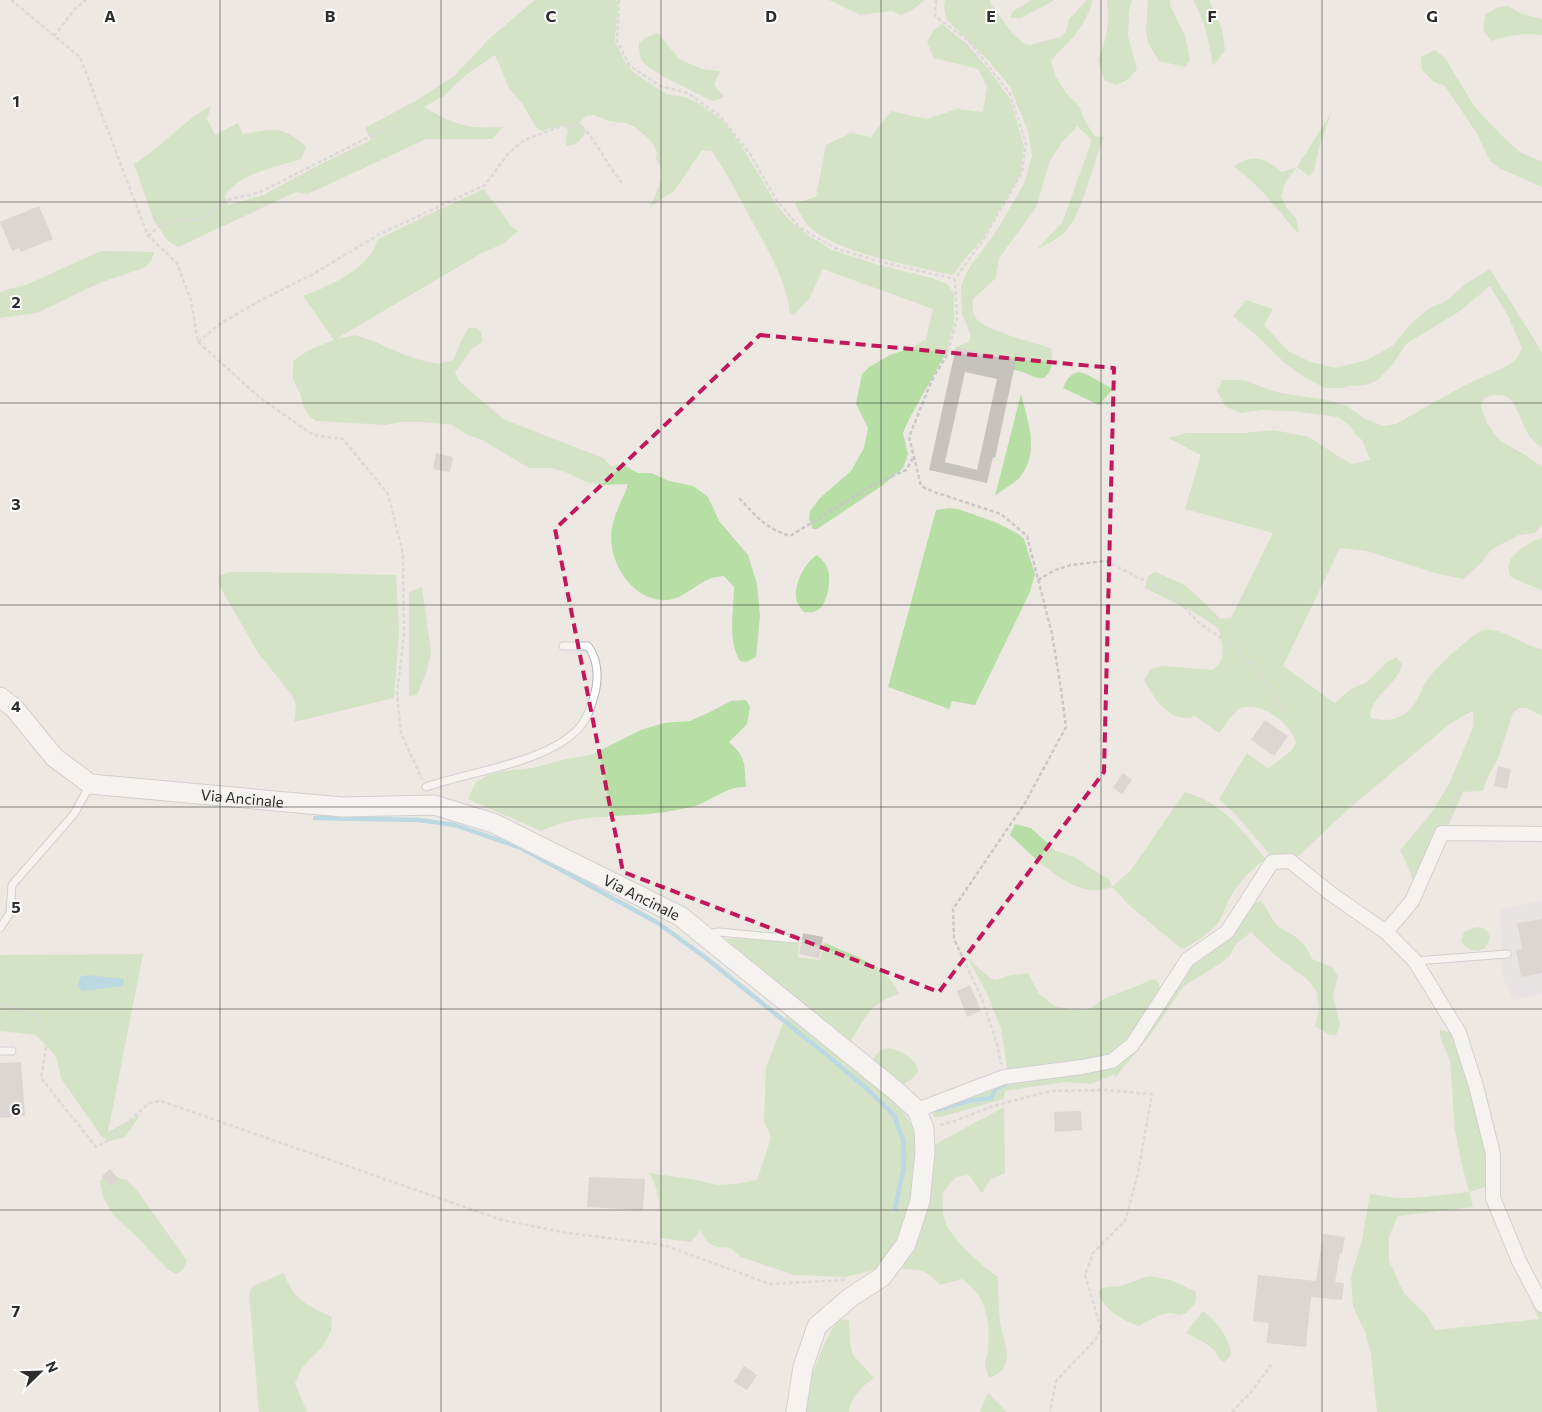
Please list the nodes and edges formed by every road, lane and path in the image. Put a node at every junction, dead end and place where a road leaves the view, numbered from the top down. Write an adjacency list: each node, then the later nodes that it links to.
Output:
1 (11, 0): 5 (path)
2 (86, 0): 5 (path)
3 (619, 0): 9 (path)
4 (936, 0): 9 (path)
5 (54, 36): 8 (path)
6 (393, 125): 8 (path)
7 (622, 183): 10 (path)
8 (148, 236): 10 (path)
9 (955, 279): 11 (path)
10 (198, 342): 19 (path)
11 (914, 456): 12 (path); 13 (path)
12 (739, 498)
13 (1038, 580): 16 (path); 31 (path)
14 (563, 646): 19 (lane)
15 (0, 697): 18 (main road)
16 (1284, 713)
17 (1467, 768): 20 (path)
18 (90, 784): 22 (lane); 24 (main road, Via Ancinale)
19 (426, 787)
20 (1442, 833): 21 (street); 23 (street)
21 (1542, 834)
22 (0, 928)
23 (1386, 932): 27 (street); 31 (street)
24 (702, 934): 25 (lane); 32 (main road, Via Ancinale)
25 (795, 940)
26 (1507, 954): 27 (lane)
27 (1415, 961): 35 (street)
28 (0, 1005): 34 (path)
29 (0, 1051): 30 (lane)
30 (12, 1051)
31 (1004, 1077): 32 (street)
32 (917, 1110): 33 (main road, Via Ancinale)
33 (924, 1129): 37 (main road, Via Ancinale); 38 (path)
34 (854, 1279)
35 (1542, 1306)
36 (1271, 1365): 39 (path)
37 (796, 1412)
38 (1050, 1412)
39 (1232, 1412)

